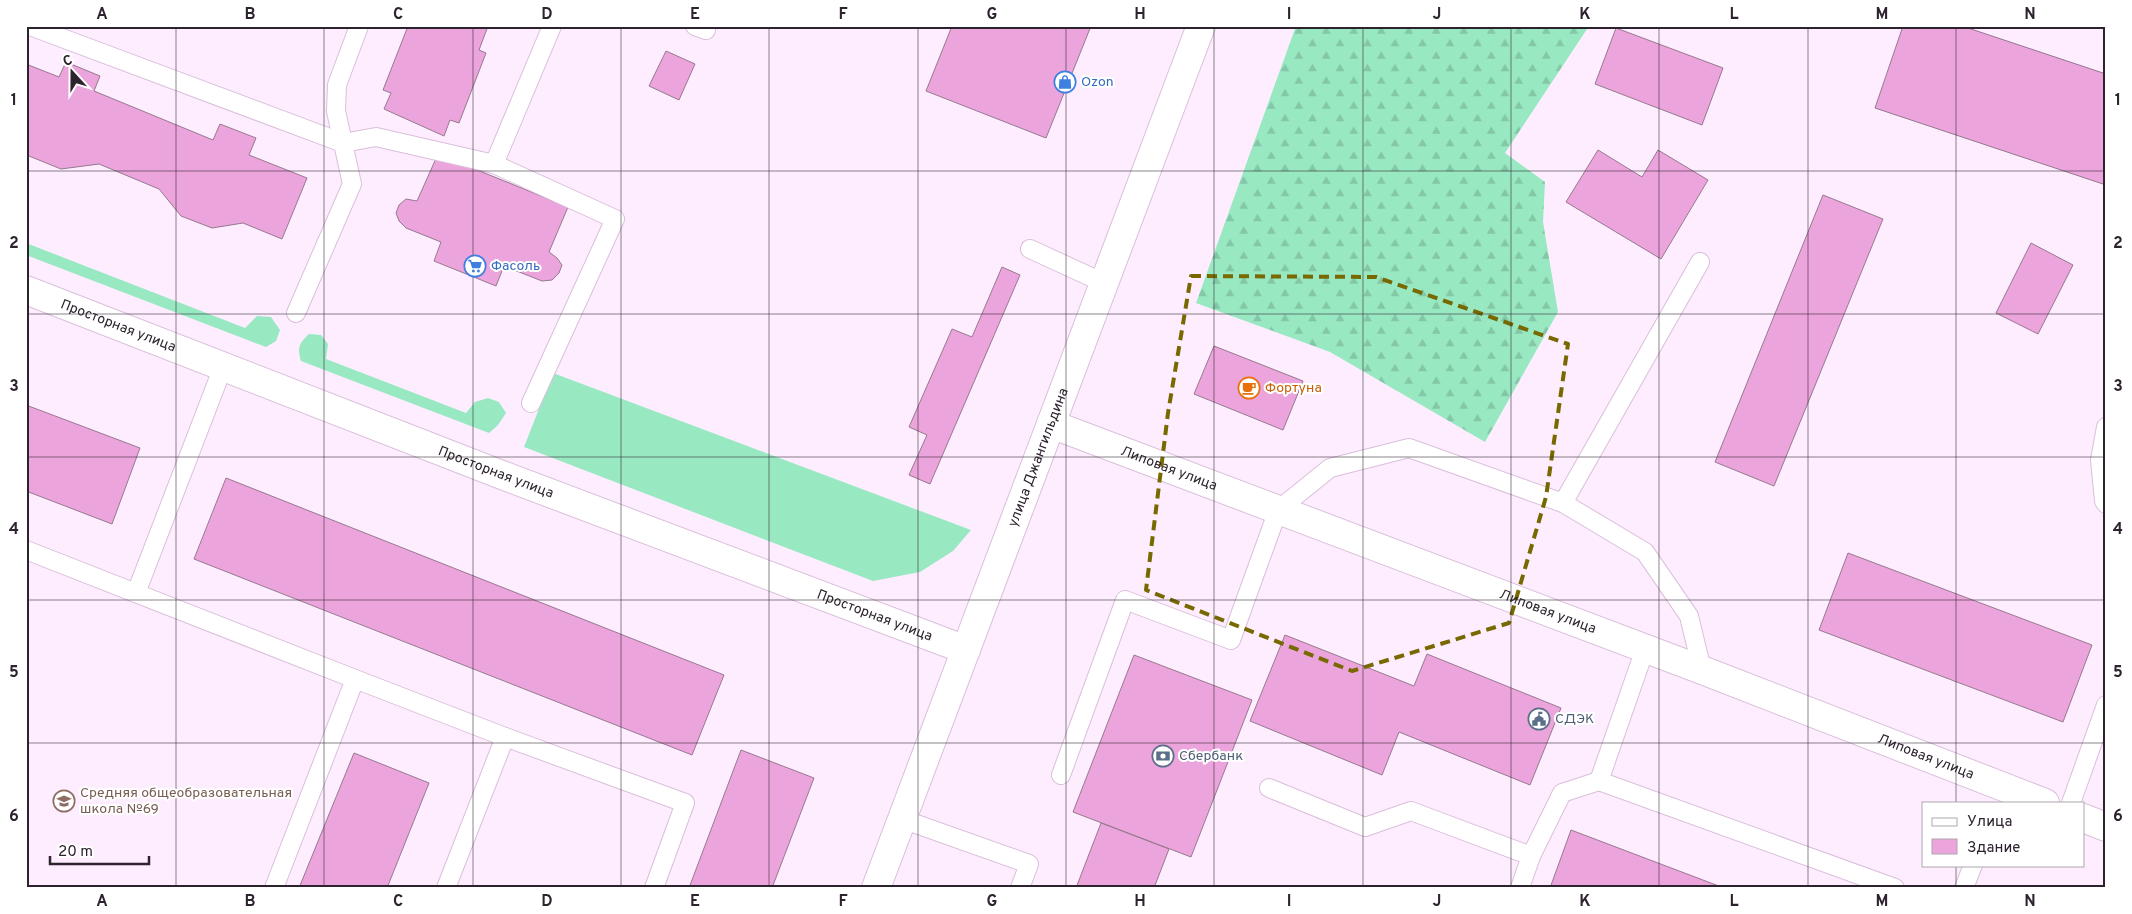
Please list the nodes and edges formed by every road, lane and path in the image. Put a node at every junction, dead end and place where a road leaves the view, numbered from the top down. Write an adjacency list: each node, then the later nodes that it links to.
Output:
1 (30, 26): 5 (lane)
2 (359, 26): 5 (lane)
3 (552, 26): 6 (lane)
4 (1201, 26): 9 (street, улица Джангильдина)
5 (342, 143): 6 (lane); 11 (lane)
6 (494, 164): 13 (lane)
7 (1030, 249): 9 (lane)
8 (1700, 262): 17 (lane)
9 (1104, 284): 14 (street, улица Джангильдина)
10 (26, 290): 12 (street, Просторная улица)
11 (296, 313)
12 (223, 367): 21 (lane); 23 (street, Просторная улица)
13 (531, 403)
14 (1051, 424): 19 (street, Липовая улица); 23 (street, улица Джангильдина)
15 (2106, 427): 16 (lane)
16 (2103, 460): 18 (lane)
17 (1563, 503): 19 (lane); 24 (lane)
18 (2106, 504)
19 (1278, 510): 22 (street, Липовая улица); 28 (lane)
20 (26, 550): 21 (lane)
21 (136, 593): 25 (lane)
22 (1645, 649): 24 (street, Липовая улица); 29 (lane)
23 (966, 650): 35 (street, улица Джангильдина)
24 (1702, 670): 31 (street, Липовая улица)
25 (355, 678): 27 (lane); 39 (lane)
26 (2106, 705): 33 (lane)
27 (505, 737): 40 (lane); 41 (lane)
28 (1060, 775)
29 (1599, 781): 37 (lane); 45 (lane)
30 (1269, 788): 37 (lane)
31 (1999, 795): 32 (street, Липовая улица)
32 (2039, 802)
33 (2071, 802)
34 (2084, 818): 36 (street)
35 (902, 819): 42 (street, улица Джангильдина); 43 (lane)
36 (2106, 827)
37 (1531, 856): 44 (lane)
38 (1973, 866): 46 (lane)
39 (274, 888)
40 (446, 888)
41 (654, 888)
42 (876, 888)
43 (1020, 888)
44 (1520, 888)
45 (1894, 888)
46 (1964, 888)

